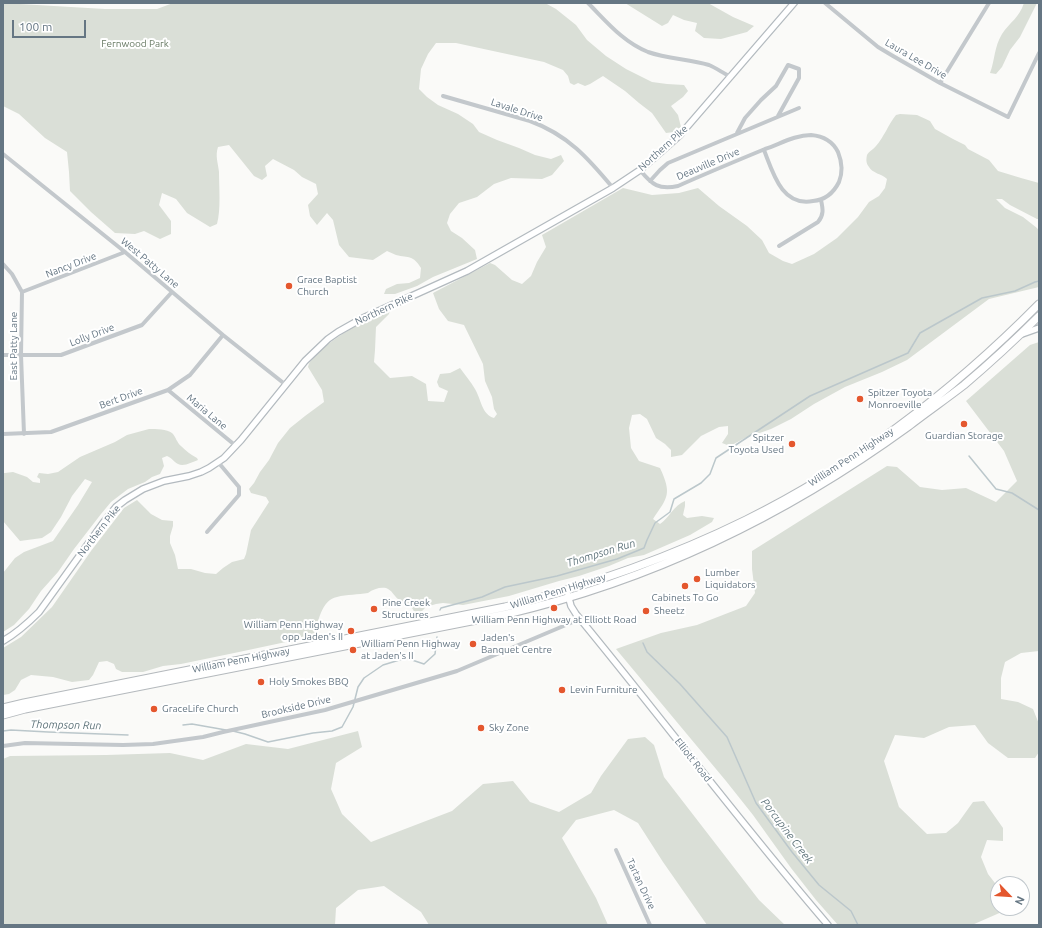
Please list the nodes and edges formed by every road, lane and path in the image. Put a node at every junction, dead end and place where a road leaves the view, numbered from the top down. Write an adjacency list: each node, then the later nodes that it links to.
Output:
1 (588, 3): 6 (street)
2 (794, 3): 6 (main road, Northern Pike)
3 (825, 3): 7 (street, Laura Lee Drive)
4 (989, 3): 7 (street)
5 (1039, 53): 7 (street, Laura Lee Drive)
6 (730, 77): 14 (main road, Northern Pike)
7 (940, 83)
8 (443, 96): 16 (street, Lavale Drive)
9 (799, 108): 10 (street)
10 (778, 116): 11 (street); 11 (street)
11 (737, 134): 15 (street)
12 (764, 150): 15 (street, Deauville Drive); 17 (street); 17 (street, Deauville Drive)
13 (3, 154): 19 (street, West Patty Lane)
14 (640, 170): 15 (street, Deauville Drive); 16 (main road, Northern Pike)
15 (650, 181)
16 (613, 188): 30 (main road, Northern Pike)
17 (821, 200): 18 (street)
18 (779, 246)
19 (125, 252): 21 (street, Nancy Drive); 22 (street, West Patty Lane)
20 (3, 264): 21 (street)
21 (22, 292): 29 (street, East Patty Lane)
22 (172, 292): 27 (street, West Patty Lane); 29 (street, Lolly Drive)
23 (1039, 306): 37 (highway, William Penn Highway)
24 (1039, 316): 26 (highway, William Penn Highway)
25 (1039, 328): 26 (main road)
26 (1020, 334): 38 (highway, William Penn Highway)
27 (223, 335): 30 (street, West Patty Lane); 31 (street, Bert Drive)
28 (3, 355): 29 (street, Lolly Drive)
29 (20, 355): 33 (street, East Patty Lane)
30 (286, 385): 34 (main road, Northern Pike)
31 (168, 390): 33 (street, Bert Drive); 34 (street, Maria Lane)
32 (3, 434): 33 (street, Bert Drive)
33 (24, 434)
34 (236, 446): 35 (main road, Northern Pike)
35 (218, 462): 36 (street); 40 (main road, Northern Pike)
36 (207, 532)
37 (566, 590): 38 (main road, Elliott Road); 41 (highway, William Penn Highway)
38 (569, 598): 39 (main road, Elliott Road); 42 (highway, William Penn Highway)
39 (580, 619): 43 (street, Brookside Drive); 46 (main road, Elliott Road)
40 (3, 641)
41 (3, 708)
42 (3, 715)
43 (3, 746)
44 (616, 850): 45 (street, Tartan Drive)
45 (650, 925)
46 (828, 925)

